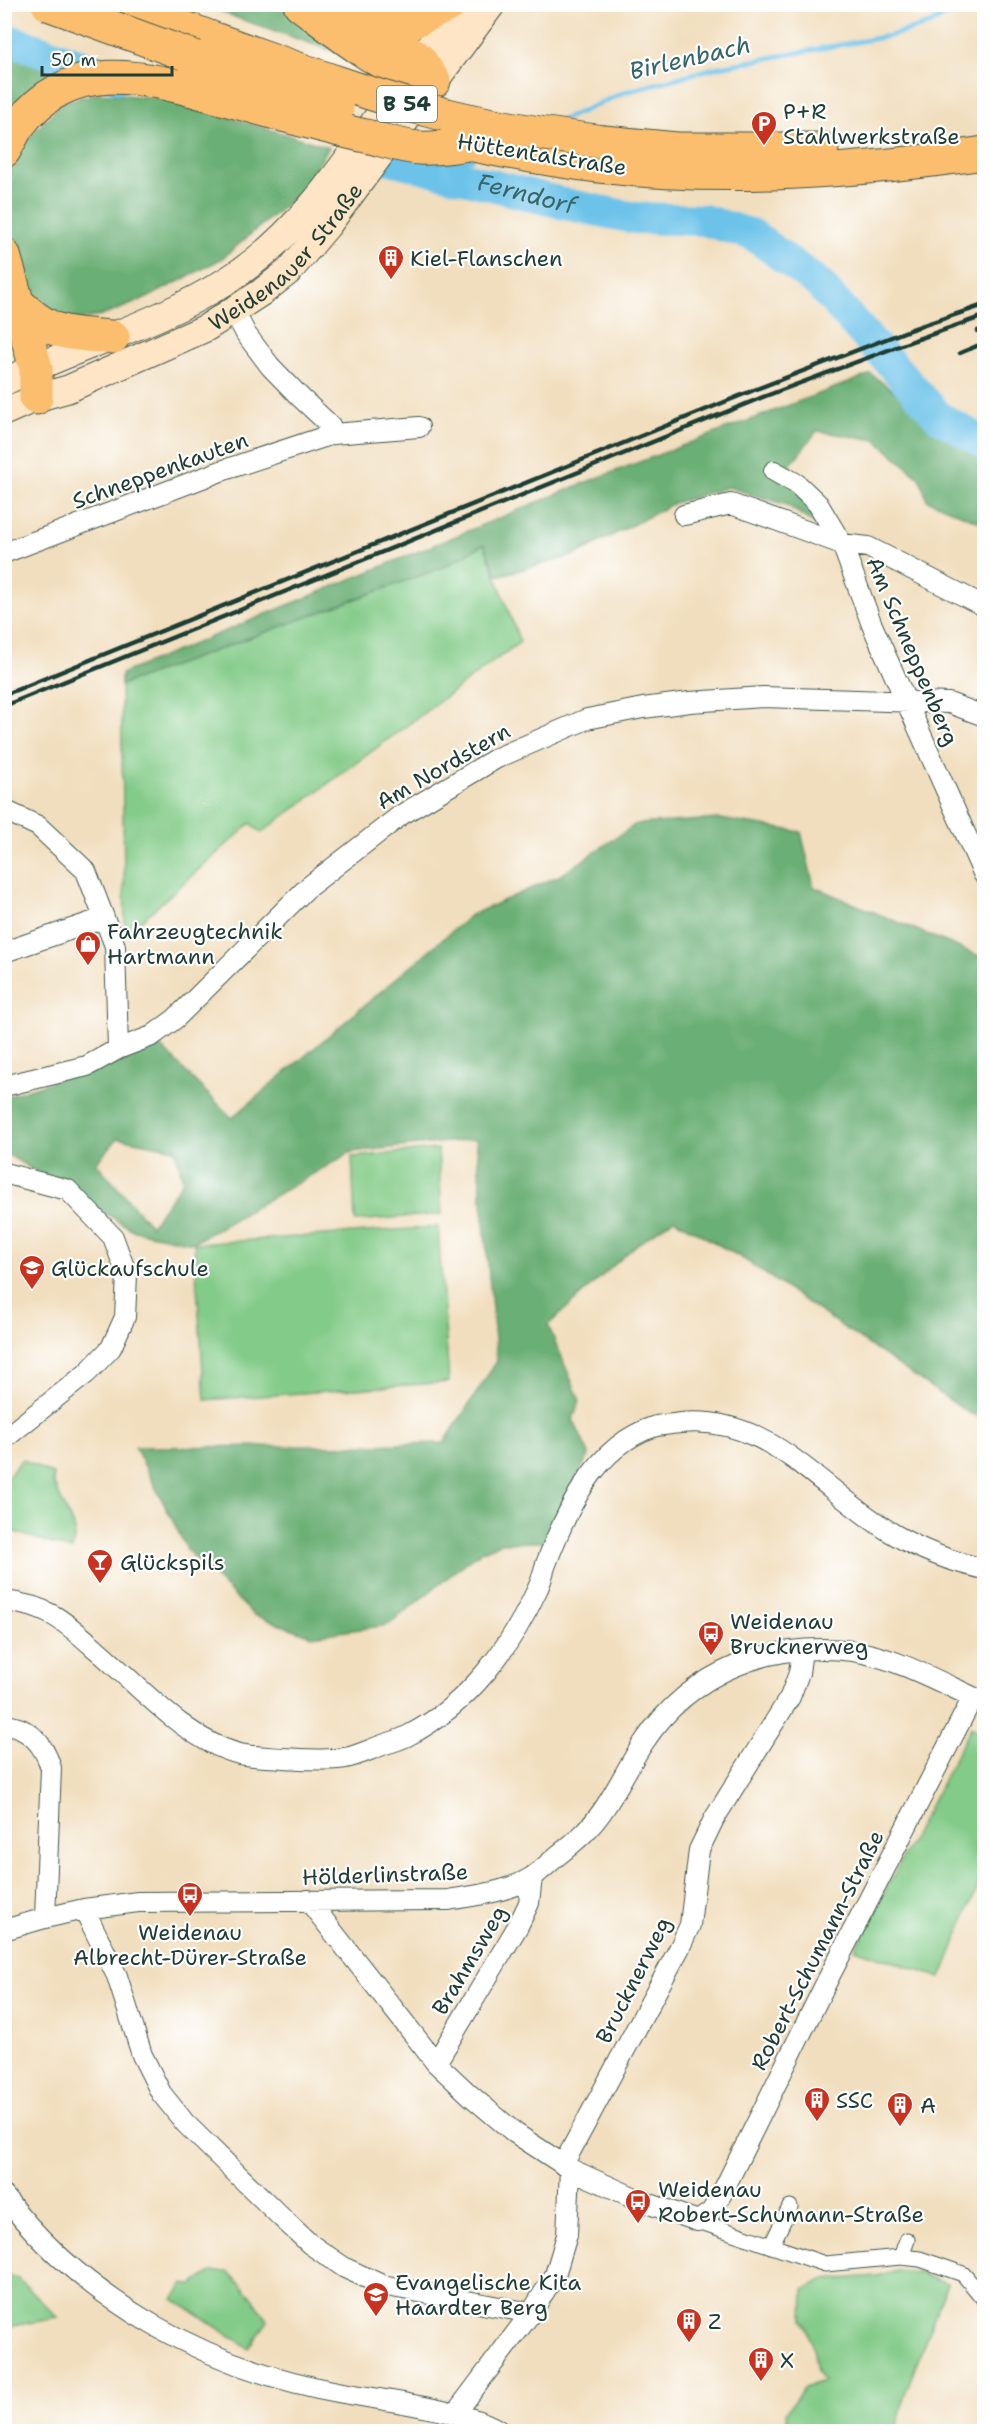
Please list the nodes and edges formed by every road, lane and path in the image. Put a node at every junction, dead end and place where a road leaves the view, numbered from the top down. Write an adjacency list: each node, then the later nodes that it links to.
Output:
1 (48, 4): 13 (highway, Hüttentalstraße / B 54, bridge)
2 (122, 4): 9 (highway, Hüttentalstraße / B 54)
3 (162, 4): 9 (highway)
4 (300, 4): 10 (highway)
5 (451, 4): 8 (highway)
6 (464, 4): 10 (main road, Weidenauer Straße)
7 (492, 4): 10 (main road, Weidenauer Straße)
8 (349, 13): 10 (highway)
9 (218, 40): 11 (highway, Hüttentalstraße / B 54, bridge)
10 (420, 71): 15 (main road, Weidenauer Straße)
11 (984, 131)
12 (11, 139): 13 (highway, bridge)
13 (469, 144): 14 (highway, Hüttentalstraße / B 54)
14 (984, 153)
15 (349, 176): 18 (main road, Weidenauer Straße); 20 (main road, Weidenauer Straße)
16 (4, 255): 17 (highway)
17 (17, 302): 20 (highway); 21 (highway)
18 (234, 311): 21 (main road, Weidenauer Straße); 24 (street)
19 (4, 334): 21 (highway)
20 (113, 337): 21 (main road, Weidenauer Straße)
21 (23, 381): 22 (main road, Weidenauer Straße)
22 (4, 412)
23 (419, 427): 24 (street, Schneppenkauten)
24 (333, 434): 28 (street, Schneppenkauten)
25 (774, 471): 27 (street, Am Schneppenberg)
26 (684, 514): 27 (street, Am Schneppenberg)
27 (842, 544): 29 (street, Am Schneppenberg); 30 (street, Am Schneppenberg)
28 (4, 553)
29 (984, 606)
30 (907, 702): 31 (street, Am Nordstern); 33 (street, Am Schneppenberg); 36 (street, Am Nordstern)
31 (984, 716)
32 (4, 810): 34 (street)
33 (984, 875)
34 (104, 918): 35 (street); 36 (street)
35 (4, 951)
36 (118, 1049): 37 (street, Am Nordstern)
37 (4, 1086)
38 (4, 1173): 39 (street)
39 (4, 1439)
40 (984, 1569): 41 (street)
41 (4, 1602)
42 (802, 1650): 43 (street, Hölderlinstraße); 45 (street, Hölderlinstraße); 51 (street, Brucknerweg)
43 (979, 1699): 54 (street, Robert-Schumann-Straße)
44 (4, 1725): 48 (street)
45 (532, 1877): 46 (street, Hölderlinstraße); 50 (street, Brahmsweg)
46 (308, 1900): 47 (street, Hölderlinstraße); 50 (street)
47 (84, 1909): 48 (street, Hölderlinstraße); 59 (street)
48 (45, 1918): 49 (street, Hölderlinstraße)
49 (4, 1930)
50 (436, 2062): 51 (street)
51 (566, 2167): 54 (street); 59 (street)
52 (4, 2196): 60 (street)
53 (790, 2207): 56 (street)
54 (698, 2221): 56 (street)
55 (907, 2240): 57 (street)
56 (771, 2246): 57 (street)
57 (901, 2257): 58 (street)
58 (984, 2299)
59 (531, 2313): 60 (street)
60 (455, 2414): 61 (street)
61 (501, 2432)

